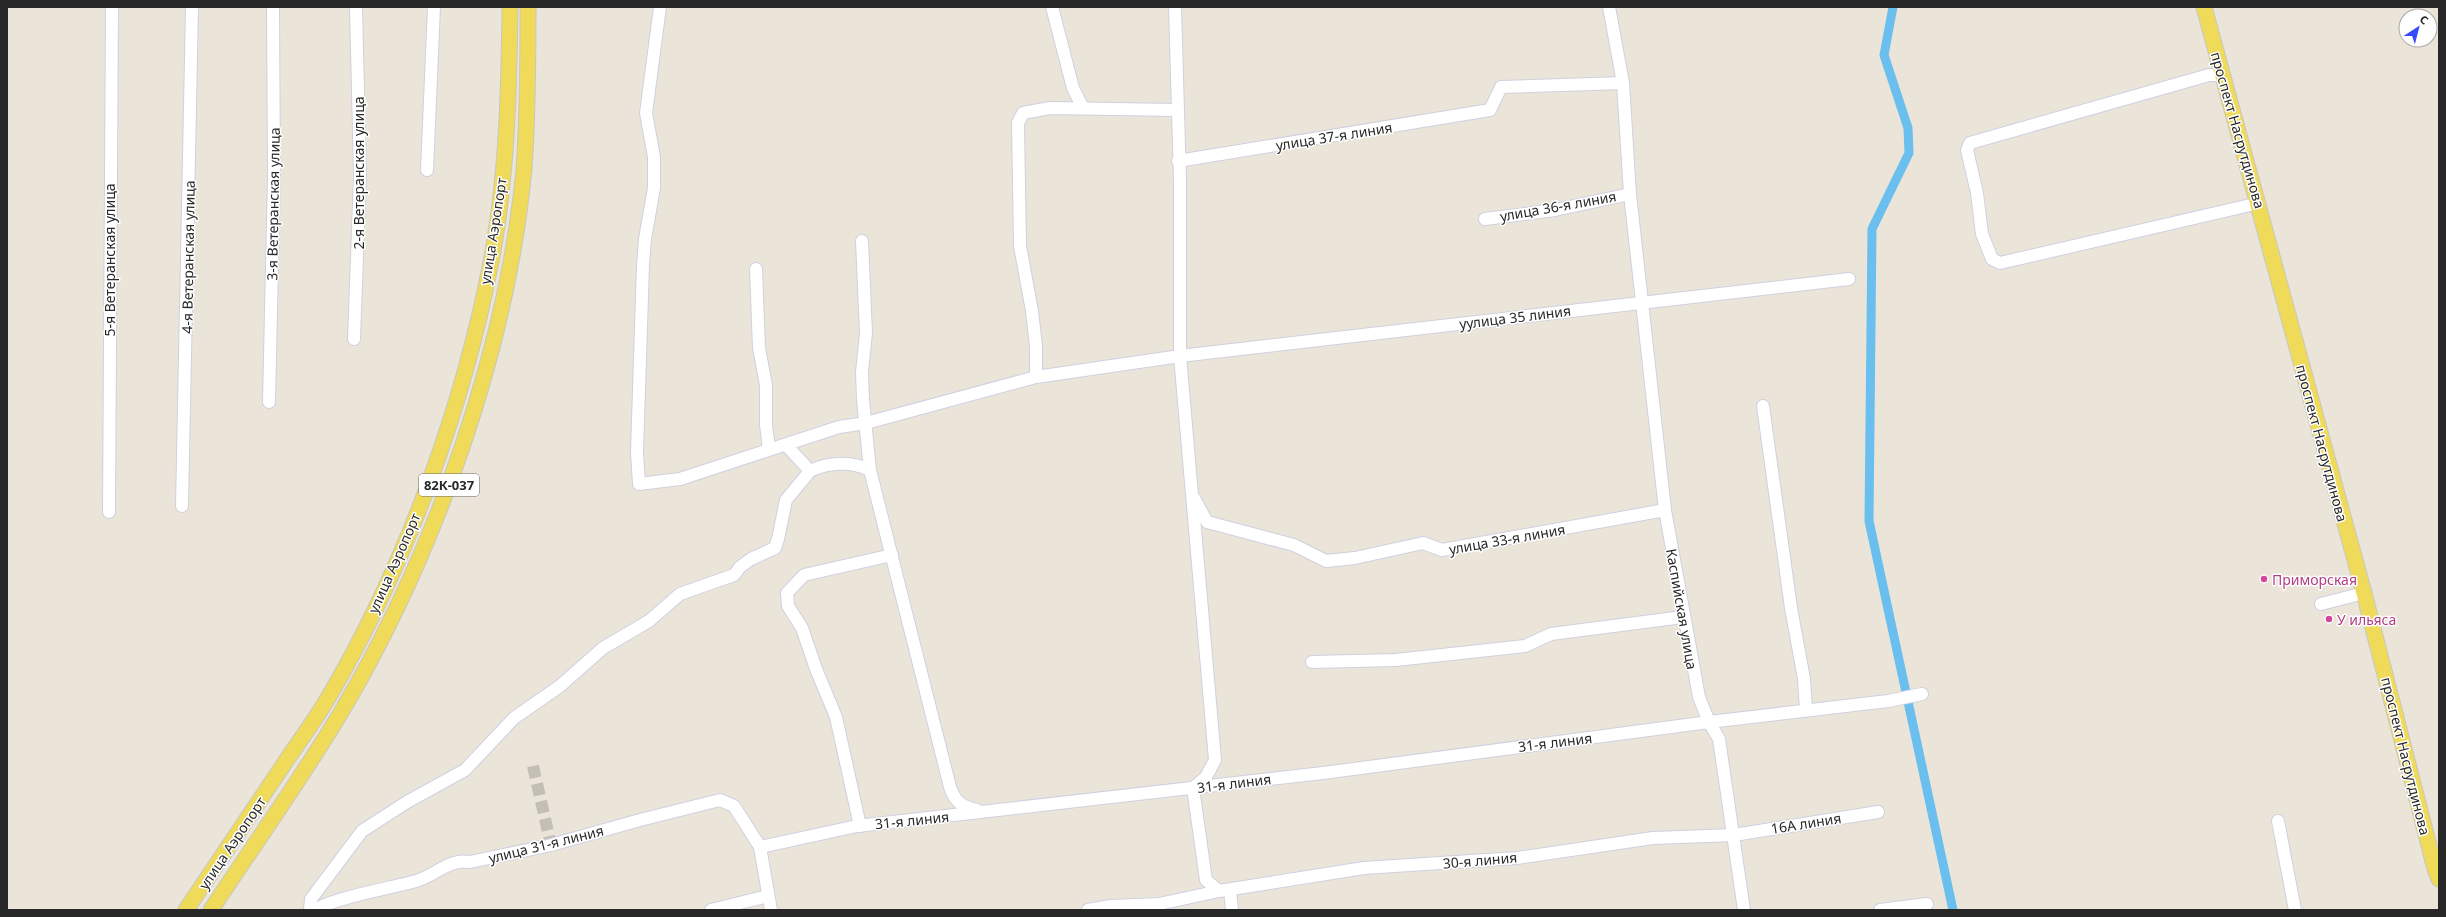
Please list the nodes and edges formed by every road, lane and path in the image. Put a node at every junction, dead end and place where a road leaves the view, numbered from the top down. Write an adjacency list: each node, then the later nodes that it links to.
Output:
1 (112, 7): 39 (street, 5-я Ветеранская улица)
2 (192, 7): 37 (street, 4-я Ветеранская улица)
3 (274, 7): 29 (street, 3-я Ветеранская улица)
4 (356, 7): 26 (street, 2-я Ветеранская улица)
5 (434, 7): 18 (street)
6 (510, 7): 59 (main road, улица Аэропорт)
7 (528, 7): 60 (main road, улица Аэропорт / 82К-037)
8 (660, 7): 33 (street, уулица 35 линия)
9 (1052, 7): 15 (street)
10 (1175, 7): 16 (street)
11 (1609, 7): 14 (street, Каспийская улица)
12 (2204, 7): 13 (main road, проспект Насрутдинова)
13 (2223, 75): 20 (main road, проспект Насрутдинова); 20 (street)
14 (1623, 83): 17 (street, улица 37-я линия); 19 (street, Каспийская улица)
15 (1083, 108): 16 (street); 28 (street)
16 (1178, 110): 17 (street)
17 (1178, 161): 27 (street)
18 (427, 170)
19 (1630, 194): 21 (street, улица 36-я линия); 25 (street, Каспийская улица)
20 (2259, 203): 41 (main road, проспект Насрутдинова)
21 (1485, 218)
22 (862, 241): 31 (street)
23 (756, 269): 33 (street)
24 (1849, 279): 25 (street, уулица 35 линия)
25 (1640, 302): 27 (street, уулица 35 линия); 38 (street, Каспийская улица)
26 (354, 339)
27 (1180, 356): 28 (street, уулица 35 линия); 36 (street)
28 (1036, 377): 31 (street, уулица 35 линия)
29 (269, 402)
30 (1763, 406): 46 (street)
31 (866, 423): 32 (street, уулица 35 линия); 34 (street)
32 (786, 444): 33 (street, уулица 35 линия); 35 (street)
33 (769, 449)
34 (870, 470): 35 (street); 40 (street)
35 (810, 471): 61 (street)
36 (1190, 490): 38 (street, улица 33-я линия); 48 (street)
37 (182, 506)
38 (1665, 510): 43 (street, Каспийская улица)
39 (109, 512)
40 (892, 555): 49 (street); 52 (street)
41 (2364, 593): 42 (street); 55 (main road, проспект Насрутдинова)
42 (2322, 604)
43 (1683, 617): 44 (street); 47 (street, Каспийская улица)
44 (1312, 662)
45 (1922, 694): 46 (street, 31-я линия)
46 (1806, 710): 47 (street, 31-я линия)
47 (1708, 722): 48 (street, 31-я линия); 53 (street, Каспийская улица)
48 (1193, 788): 49 (street, 31-я линия); 56 (street)
49 (986, 812): 52 (street, 31-я линия)
50 (1878, 812): 53 (street, 16А линия)
51 (2278, 821): 69 (street)
52 (860, 826): 54 (street, 31-я линия)
53 (1734, 835): 56 (street, 30-я линия); 67 (street, Каспийская улица)
54 (760, 847): 57 (street); 62 (street, улица 31-я линия)
55 (2439, 879)
56 (1225, 890): 65 (street, 30-я линия); 66 (street)
57 (768, 896): 63 (street); 64 (street)
58 (1926, 904): 68 (street)
59 (186, 910)
60 (211, 910)
61 (310, 910)
62 (316, 910)
63 (710, 910)
64 (771, 910)
65 (1088, 910)
66 (1232, 910)
67 (1744, 910)
68 (1880, 910)
69 (2295, 910)

